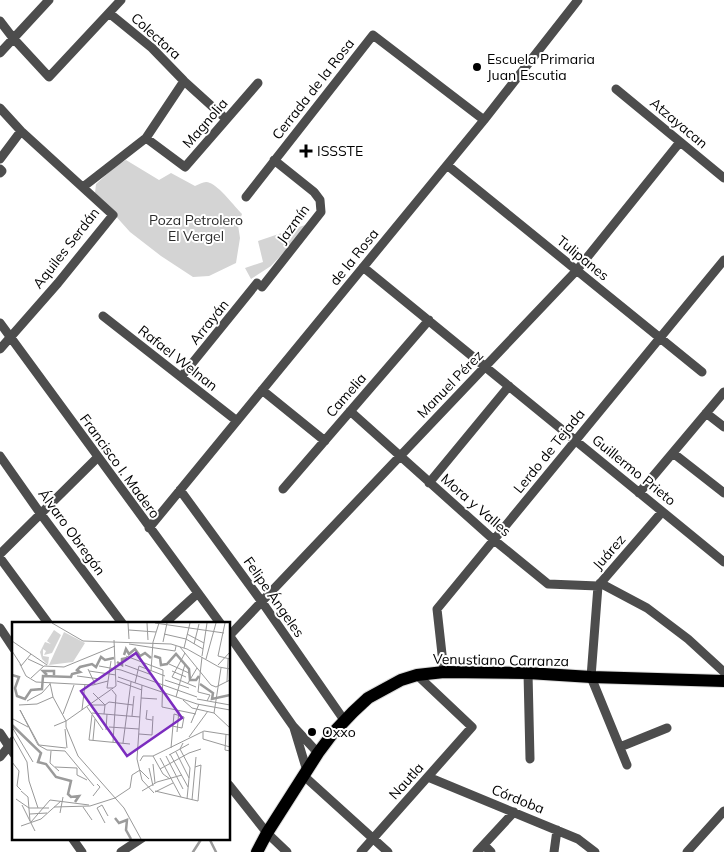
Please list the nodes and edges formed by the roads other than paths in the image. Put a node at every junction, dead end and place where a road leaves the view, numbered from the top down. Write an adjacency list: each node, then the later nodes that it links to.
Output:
1 (49, 0): 6 (street)
2 (121, 0): 4 (street)
3 (578, 0): 13 (street, de la Rosa)
4 (109, 13): 6 (street); 8 (street, Colectora)
5 (0, 21): 6 (street)
6 (13, 38): 7 (street)
7 (0, 53)
8 (184, 81): 12 (street, Colectora); 15 (street, Aquiles Serdán)
9 (258, 83): 12 (street, Magnolia)
10 (616, 89): 16 (street, Atzayacan)
11 (0, 108): 14 (street)
12 (226, 119): 15 (street, Magnolia)
13 (484, 120): 18 (street, Cerrada de la Rosa); 19 (street, de la Rosa)
14 (21, 131): 17 (street); 21 (street)
15 (146, 138): 21 (street, Aquiles Serdán)
16 (680, 142): 20 (street, Atzayacan); 25 (street, Manuel Pérez)
17 (0, 159)
18 (274, 160): 22 (street); 26 (street, Jazmín)
19 (447, 165): 24 (street, de la Rosa); 25 (street, Tulipanes)
20 (724, 178)
21 (83, 187): 30 (street, Aquiles Serdán)
22 (246, 196)
23 (724, 260): 31 (street, Lerdo de Tejada)
24 (363, 267): 28 (street, Guillermo Prieto); 37 (street, de la Rosa)
25 (577, 270): 31 (street, Tulipanes); 33 (street, Manuel Pérez)
26 (260, 285): 35 (street, Arrayán)
27 (103, 316): 35 (street, Rafael Welnan)
28 (429, 320): 33 (street, Guillermo Prieto); 39 (street, Camelia)
29 (0, 323): 30 (street, Francisco I. Madero)
30 (11, 338): 32 (street, Aquiles Serdán); 48 (street, Francisco I. Madero)
31 (660, 338): 34 (street, Tulipanes); 43 (street, Lerdo de Tejada)
32 (0, 349)
33 (485, 367): 36 (street, Guillermo Prieto); 47 (street, Manuel Pérez)
34 (702, 372)
35 (181, 378): 41 (street, Rafael Welnan)
36 (509, 386): 43 (street, Guillermo Prieto); 49 (street)
37 (262, 390): 41 (street, de la Rosa); 44 (street)
38 (724, 392): 40 (street)
39 (350, 412): 44 (street, Camelia); 47 (street, Mora y Valles)
40 (706, 413): 42 (street); 45 (street)
41 (237, 421): 51 (street, de la Rosa)
42 (724, 427)
43 (576, 440): 52 (street, Guillermo Prieto); 57 (street, Lerdo de Tejada)
44 (325, 441): 50 (street, Camelia)
45 (673, 453): 52 (street); 53 (street)
46 (0, 456): 55 (street, Álvaro Obregón)
47 (400, 457): 49 (street, Mora y Valles); 63 (street, Manuel Pérez)
48 (97, 458): 55 (street); 56 (street, Francisco I. Madero)
49 (429, 483): 57 (street, Mora y Valles)
50 (283, 489)
51 (180, 490): 56 (street, de la Rosa); 63 (street, Felipe Ángeles)
52 (639, 493): 54 (street, Guillermo Prieto)
53 (724, 493)
54 (662, 512): 60 (street, Guillermo Prieto); 61 (street, Juárez)
55 (40, 513): 58 (street); 65 (street, Álvaro Obregón)
56 (149, 528): 62 (street, Francisco I. Madero)
57 (494, 540): 61 (street, Mora y Valles); 72 (street, Lerdo de Tejada)
58 (0, 554)
59 (0, 558): 64 (street)
60 (724, 562)
61 (599, 585): 73 (street); 76 (street, Juárez)
62 (198, 593): 66 (street); 67 (street, Francisco I. Madero)
63 (262, 602): 69 (street, Manuel Pérez); 78 (street, Felipe Ángeles)
64 (47, 622)
65 (121, 622)
66 (166, 622)
67 (219, 622)
68 (0, 628): 71 (street)
69 (230, 635)
70 (230, 637): 79 (street)
71 (12, 646)
72 (444, 672): 74 (main road, Venustiano Carranza); 75 (main road, Venustiano Carranza)
73 (724, 672)
74 (528, 673): 76 (main road, Venustiano Carranza); 86 (street)
75 (417, 675): 78 (main road, Venustiano Carranza); 89 (street, Nautla)
76 (591, 677): 77 (main road, Venustiano Carranza); 83 (street)
77 (724, 681)
78 (344, 720): 84 (main road, Venustiano Carranza)
79 (294, 726): 84 (street); 88 (street)
80 (667, 728): 83 (street)
81 (0, 733): 82 (street)
82 (12, 747): 85 (street)
83 (620, 747): 87 (street)
84 (318, 753): 88 (main road, Venustiano Carranza)
85 (0, 757)
86 (530, 759)
87 (627, 765)
88 (306, 774): 94 (main road, Venustiano Carranza); 95 (street)
89 (428, 777): 92 (street, Córdoba); 95 (street, Nautla)
90 (230, 786): 94 (street)
91 (724, 811): 108 (street)
92 (514, 812): 93 (street, Córdoba); 98 (street)
93 (557, 830): 106 (street); 107 (street, Córdoba)
94 (267, 833): 101 (main road, Venustiano Carranza); 102 (street)
95 (373, 839): 103 (street, Nautla); 104 (street)
96 (73, 840): 99 (street)
97 (139, 840): 100 (street)
98 (481, 849): 105 (street)
99 (82, 852)
100 (121, 852)
101 (257, 852)
102 (288, 852)
103 (361, 852)
104 (388, 852)
105 (491, 852)
106 (554, 852)
107 (595, 852)
108 (687, 852)

